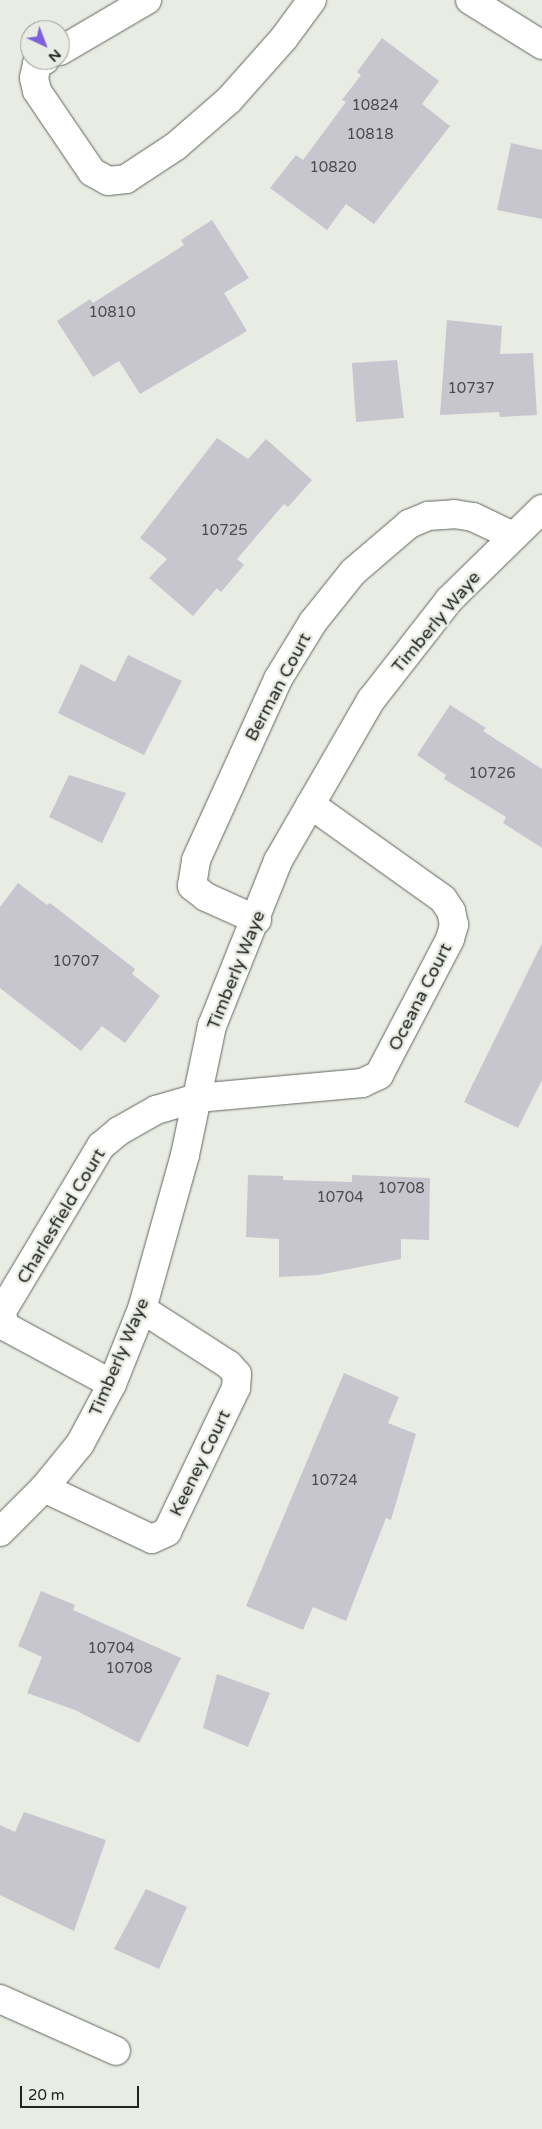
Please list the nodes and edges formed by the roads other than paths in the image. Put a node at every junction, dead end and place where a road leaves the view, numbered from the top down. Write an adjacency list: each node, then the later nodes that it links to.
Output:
1 (146, 0): 4 (street)
2 (312, 0): 6 (street)
3 (470, 0): 5 (street)
4 (70, 45)
5 (542, 45)
6 (39, 70)
7 (542, 509): 8 (street, Timberly Waye)
8 (513, 536): 9 (street, Timberly Waye); 10 (street, Berman Court)
9 (310, 804): 10 (street, Timberly Waye); 11 (street, Oceana Court)
10 (257, 920): 11 (street, Timberly Waye)
11 (197, 1098): 12 (street, Timberly Waye); 13 (street, Charlesfield Court)
12 (142, 1309): 13 (street, Timberly Waye); 14 (street, Keeney Court)
13 (112, 1384): 14 (street, Timberly Waye)
14 (44, 1488): 15 (street, Timberly Waye)
15 (0, 1532)
16 (0, 1999): 17 (street)
17 (116, 2051)

